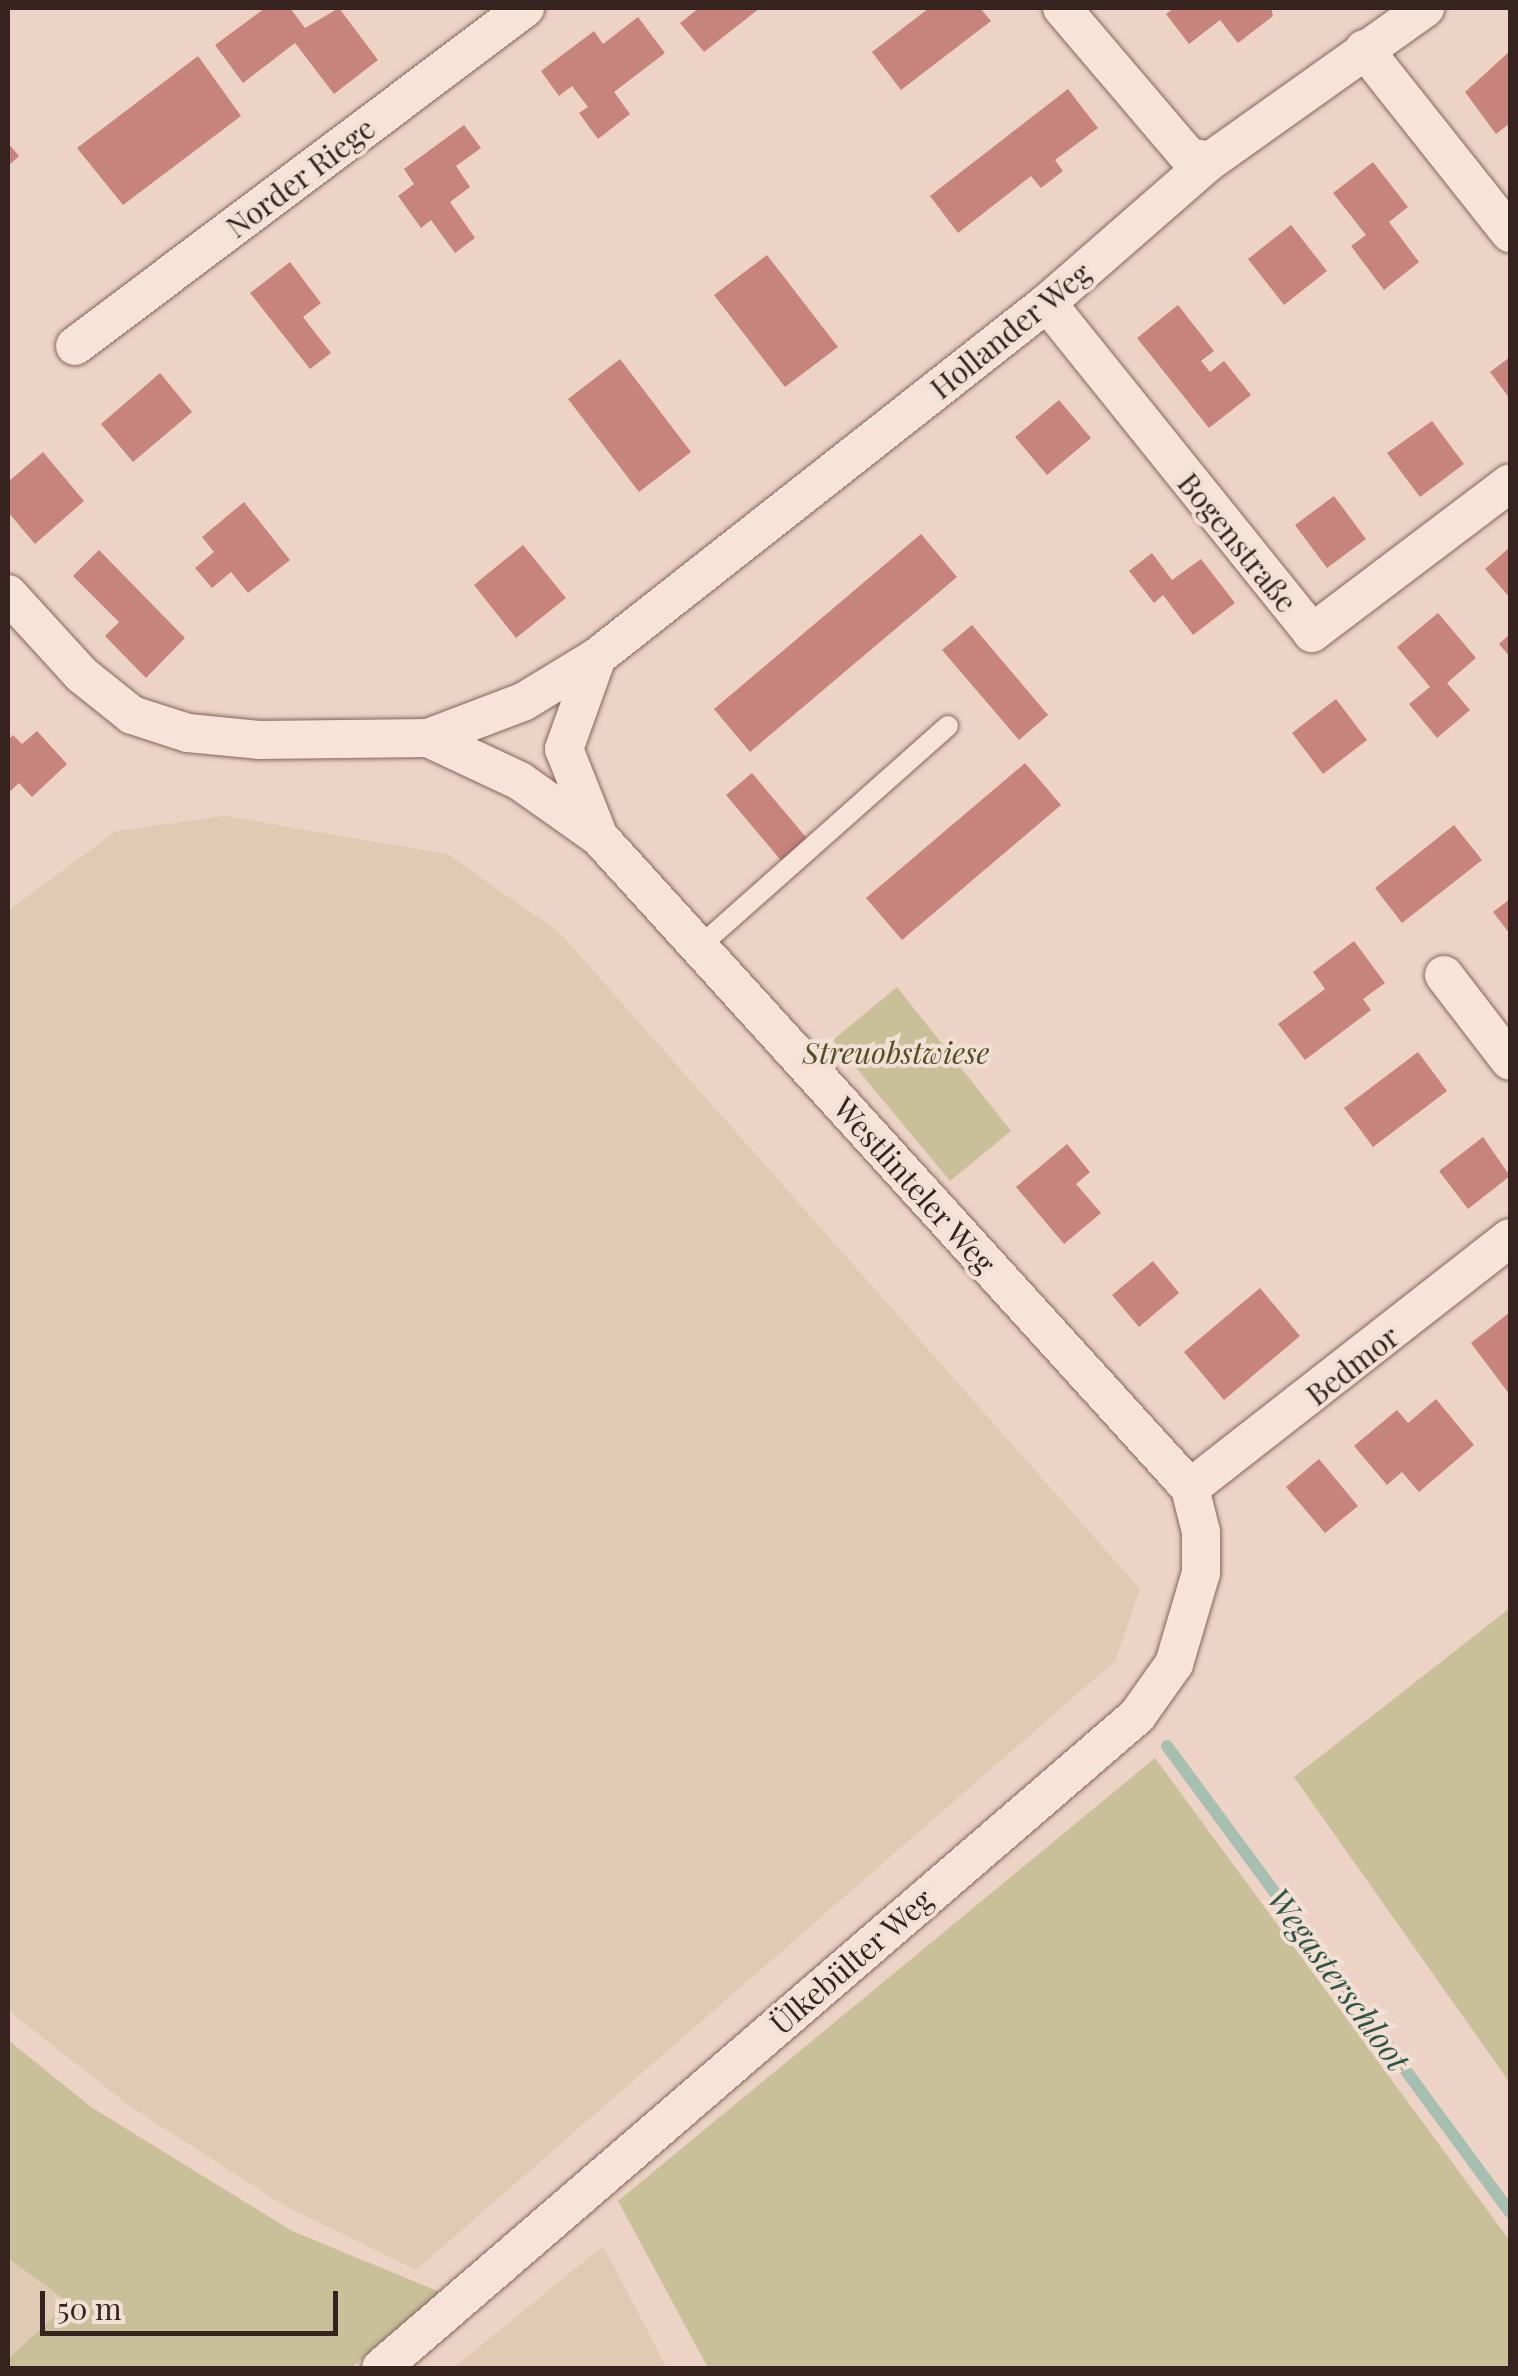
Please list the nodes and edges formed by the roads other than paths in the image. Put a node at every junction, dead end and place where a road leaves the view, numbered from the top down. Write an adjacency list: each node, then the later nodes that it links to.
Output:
1 (525, 8): 8 (street, Norder Riege)
2 (1062, 8): 5 (street)
3 (1425, 8): 4 (street, Hollander Weg)
4 (1364, 49): 5 (street, Hollander Weg); 6 (street)
5 (1210, 161): 7 (street, Hollander Weg)
6 (1510, 233)
7 (1046, 303): 9 (street, Bogenstraße); 11 (street, Hollander Weg)
8 (75, 346)
9 (1510, 483)
10 (8, 594): 13 (street, Westlinteler Weg)
11 (597, 658): 13 (street, Westlinteler Weg); 14 (street, Westlinteler Weg)
12 (948, 726): 15 (lane)
13 (428, 738): 14 (street, Westlinteler Weg)
14 (598, 838): 15 (street, Westlinteler Weg)
15 (699, 947): 19 (street, Westlinteler Weg)
16 (1444, 975): 17 (street)
17 (1510, 1060)
18 (1510, 1238): 19 (street, Bedmor)
19 (1190, 1488): 20 (street, Ülkebülter Weg)
20 (381, 2368)

